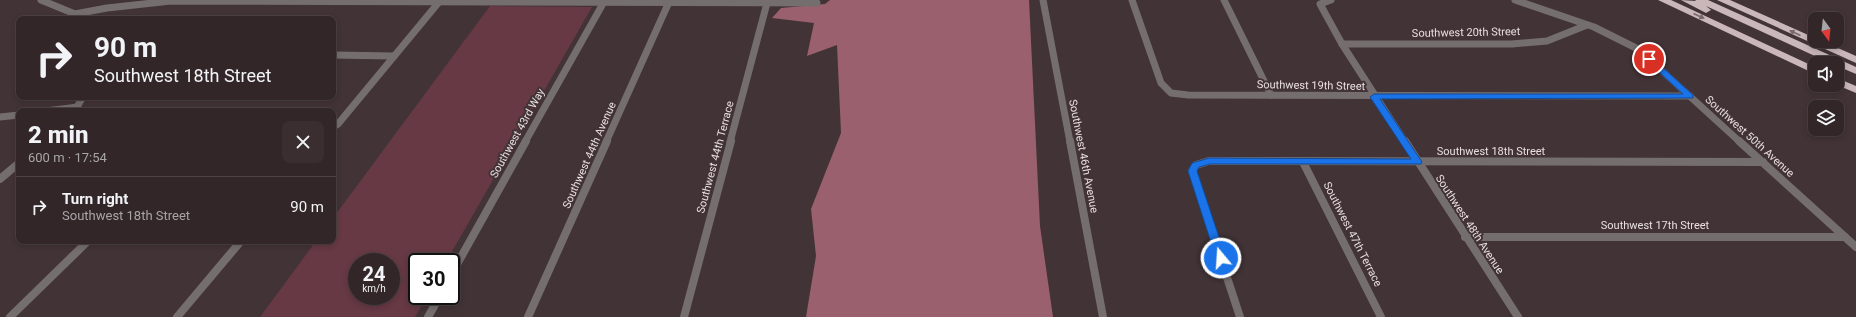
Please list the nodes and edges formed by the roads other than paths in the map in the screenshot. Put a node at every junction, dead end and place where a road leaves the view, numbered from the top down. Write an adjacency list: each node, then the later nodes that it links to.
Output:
1 (41, 0): 17 (street)
2 (1043, 0): 53 (street, Southwest 46th Avenue)
3 (1132, 0): 30 (street, Southwest 19th Street)
4 (1224, 0): 30 (street)
5 (1515, 0): 18 (street, Southwest 50th Avenue)
6 (1663, 0): 24 (highway, one-way to 24)
7 (1686, 0): 22 (highway)
8 (1700, 0): 25 (highway)
9 (1722, 0): 23 (highway, one-way to 9)
10 (171, 1): 13 (street); 17 (street)
11 (604, 1): 13 (street); 14 (street); 46 (street, Southwest 43rd Way)
12 (1328, 1): 19 (street, Southwest 48th Avenue)
13 (439, 2): 21 (street)
14 (669, 2): 15 (street); 51 (street, Southwest 44th Avenue)
15 (768, 3): 16 (street); 52 (street, Southwest 44th Terrace)
16 (817, 3)
17 (75, 14)
18 (1587, 25): 19 (street, Southwest 20th Street); 31 (street, Southwest 50th Avenue)
19 (1342, 44): 32 (street, Southwest 48th Avenue)
20 (336, 55): 21 (street)
21 (394, 56): 35 (street)
22 (1808, 56)
23 (1856, 60)
24 (1808, 68)
25 (1856, 71)
26 (1844, 73): 27 (highway)
27 (1856, 78)
28 (1844, 84): 29 (highway)
29 (1856, 90)
30 (1271, 96): 32 (street, Southwest 19th Street)
31 (1690, 96): 32 (street, Southwest 19th Street); 38 (street, Southwest 50th Avenue)
32 (1374, 97): 37 (street, Southwest 48th Avenue)
33 (16, 115): 34 (street)
34 (0, 117)
35 (336, 125)
36 (1303, 162): 37 (street, Southwest 18th Street); 54 (street, Southwest 18th Street); 55 (street, Southwest 47th Terrace)
37 (1418, 162): 38 (street, Southwest 18th Street); 41 (street, Southwest 48th Avenue)
38 (1763, 162): 42 (street, Southwest 50th Avenue)
39 (16, 166): 40 (street)
40 (0, 179)
41 (1465, 237): 42 (street, Southwest 17th Street); 56 (street, Southwest 48th Avenue)
42 (1845, 237): 45 (street, Southwest 50th Avenue)
43 (85, 244): 48 (street)
44 (238, 244): 49 (street)
45 (1856, 247)
46 (460, 260)
47 (435, 305): 50 (street)
48 (10, 317)
49 (177, 317)
50 (428, 317)
51 (528, 317)
52 (684, 317)
53 (1103, 317)
54 (1240, 317)
55 (1381, 317)
56 (1518, 317)

